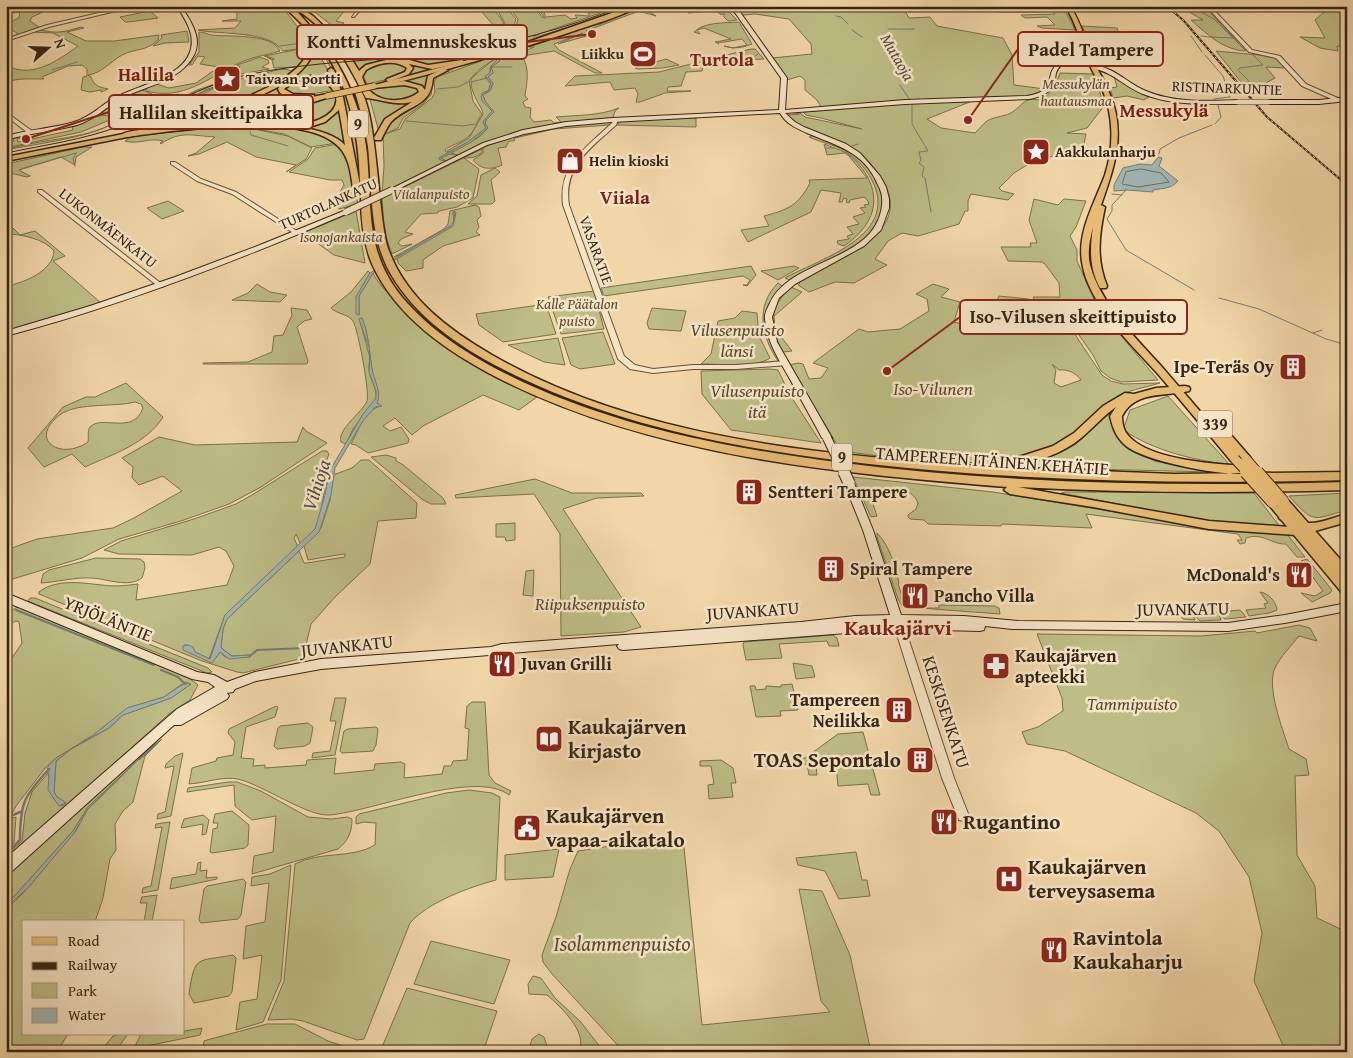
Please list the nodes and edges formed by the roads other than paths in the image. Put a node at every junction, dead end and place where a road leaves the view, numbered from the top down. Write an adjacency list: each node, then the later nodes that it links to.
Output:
1 (135, 6): 11 (street)
2 (179, 6): 32 (main road)
3 (362, 6): 10 (street)
4 (628, 6): 14 (main road)
5 (637, 6): 14 (main road)
6 (731, 6): 29 (main road)
7 (1067, 6): 15 (main road)
8 (1208, 6): 27 (street)
9 (293, 7): 12 (highway); 13 (highway); 40 (highway, TAMPEREEN ITÄINEN KEHÄTIE / 9); 41 (highway, TAMPEREEN ITÄINEN KEHÄTIE / 9)
10 (353, 16)
11 (6, 40)
12 (336, 40): 17 (highway); 20 (highway)
13 (313, 42): 24 (highway); 31 (highway)
14 (520, 46): 17 (main road)
15 (1087, 49): 16 (main road)
16 (1092, 59): 19 (main road); 29 (main road, TURTOLANKATU)
17 (467, 61): 18 (main road); 21 (main road)
18 (449, 68): 22 (main road); 35 (highway)
19 (1097, 68): 27 (main road, RISTINARKUNTIE, bridge); 47 (main road, 339)
20 (359, 77): 21 (highway); 23 (highway)
21 (387, 81): 22 (main road)
22 (373, 85): 23 (highway); 25 (main road, bridge)
23 (365, 91): 35 (highway)
24 (339, 93): 25 (highway); 25 (highway); 37 (highway)
25 (326, 95): 31 (main road); 33 (main road)
26 (1347, 99): 27 (main road, RISTINARKUNTIE)
27 (1338, 100)
28 (6, 112): 32 (street)
29 (782, 112): 30 (main road, TURTOLANKATU); 46 (main road)
30 (616, 120): 42 (main road, TURTOLANKATU, bridge); 46 (street, VASARATIE)
31 (181, 121): 36 (main road)
32 (30, 132): 34 (main road)
33 (125, 135): 36 (main road); 37 (highway)
34 (6, 138)
35 (378, 138): 40 (highway)
36 (6, 157)
37 (352, 160): 41 (highway)
38 (173, 163): 42 (street)
39 (40, 191): 44 (street, LUKONMÄENKATU)
40 (376, 215): 43 (highway, TAMPEREEN ITÄINEN KEHÄTIE / 9)
41 (365, 224): 43 (highway, TAMPEREEN ITÄINEN KEHÄTIE / 9)
42 (297, 233): 44 (main road, TURTOLANKATU)
43 (386, 269): 48 (highway, TAMPEREEN ITÄINEN KEHÄTIE / 9); 50 (highway, TAMPEREEN ITÄINEN KEHÄTIE / 9)
44 (161, 286): 45 (main road, TURTOLANKATU)
45 (6, 334)
46 (785, 363): 60 (main road, bridge)
47 (1178, 387): 48 (highway); 49 (highway); 52 (main road, 339, bridge)
48 (930, 467): 49 (highway, TAMPEREEN ITÄINEN KEHÄTIE / 9)
49 (1347, 476)
50 (944, 477): 51 (highway, TAMPEREEN ITÄINEN KEHÄTIE / 9); 55 (highway)
51 (1347, 486)
52 (1278, 502): 53 (main road, 339); 55 (main road, 339)
53 (1285, 518): 55 (highway)
54 (1347, 518): 55 (highway)
55 (1301, 527): 56 (main road, 339); 57 (main road, 339)
56 (1347, 575)
57 (1347, 591)
58 (6, 597): 61 (main road, YRJÖLÄNTIE)
59 (1347, 607): 60 (main road, JUVANKATU)
60 (898, 622): 61 (main road, JUVANKATU); 62 (street, KESKISENKATU)
61 (226, 690): 63 (main road, JUVANKATU)
62 (963, 816)
63 (6, 867)

